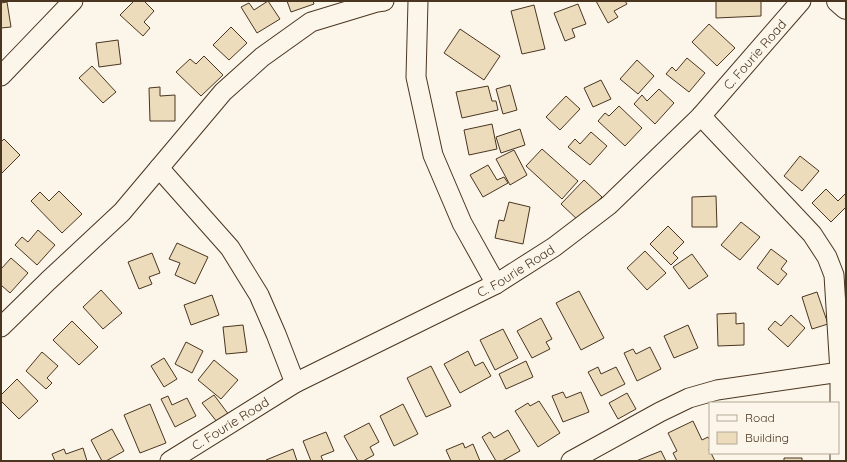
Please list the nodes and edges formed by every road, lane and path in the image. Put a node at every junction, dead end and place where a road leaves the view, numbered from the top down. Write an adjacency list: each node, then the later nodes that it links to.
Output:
1 (73, 1): 7 (street)
2 (384, 1): 9 (street)
3 (418, 1): 10 (street)
4 (801, 1): 8 (street, C. Fourie Road)
5 (838, 1): 6 (main road)
6 (846, 8)
7 (1, 76)
8 (701, 116): 10 (street, C. Fourie Road); 12 (street)
9 (159, 168): 11 (street); 13 (street)
10 (496, 284): 13 (street, C. Fourie Road)
11 (1, 327)
12 (840, 372): 15 (street); 16 (street)
13 (295, 383): 14 (street, C. Fourie Road)
14 (170, 461)
15 (571, 461)
16 (840, 461)

